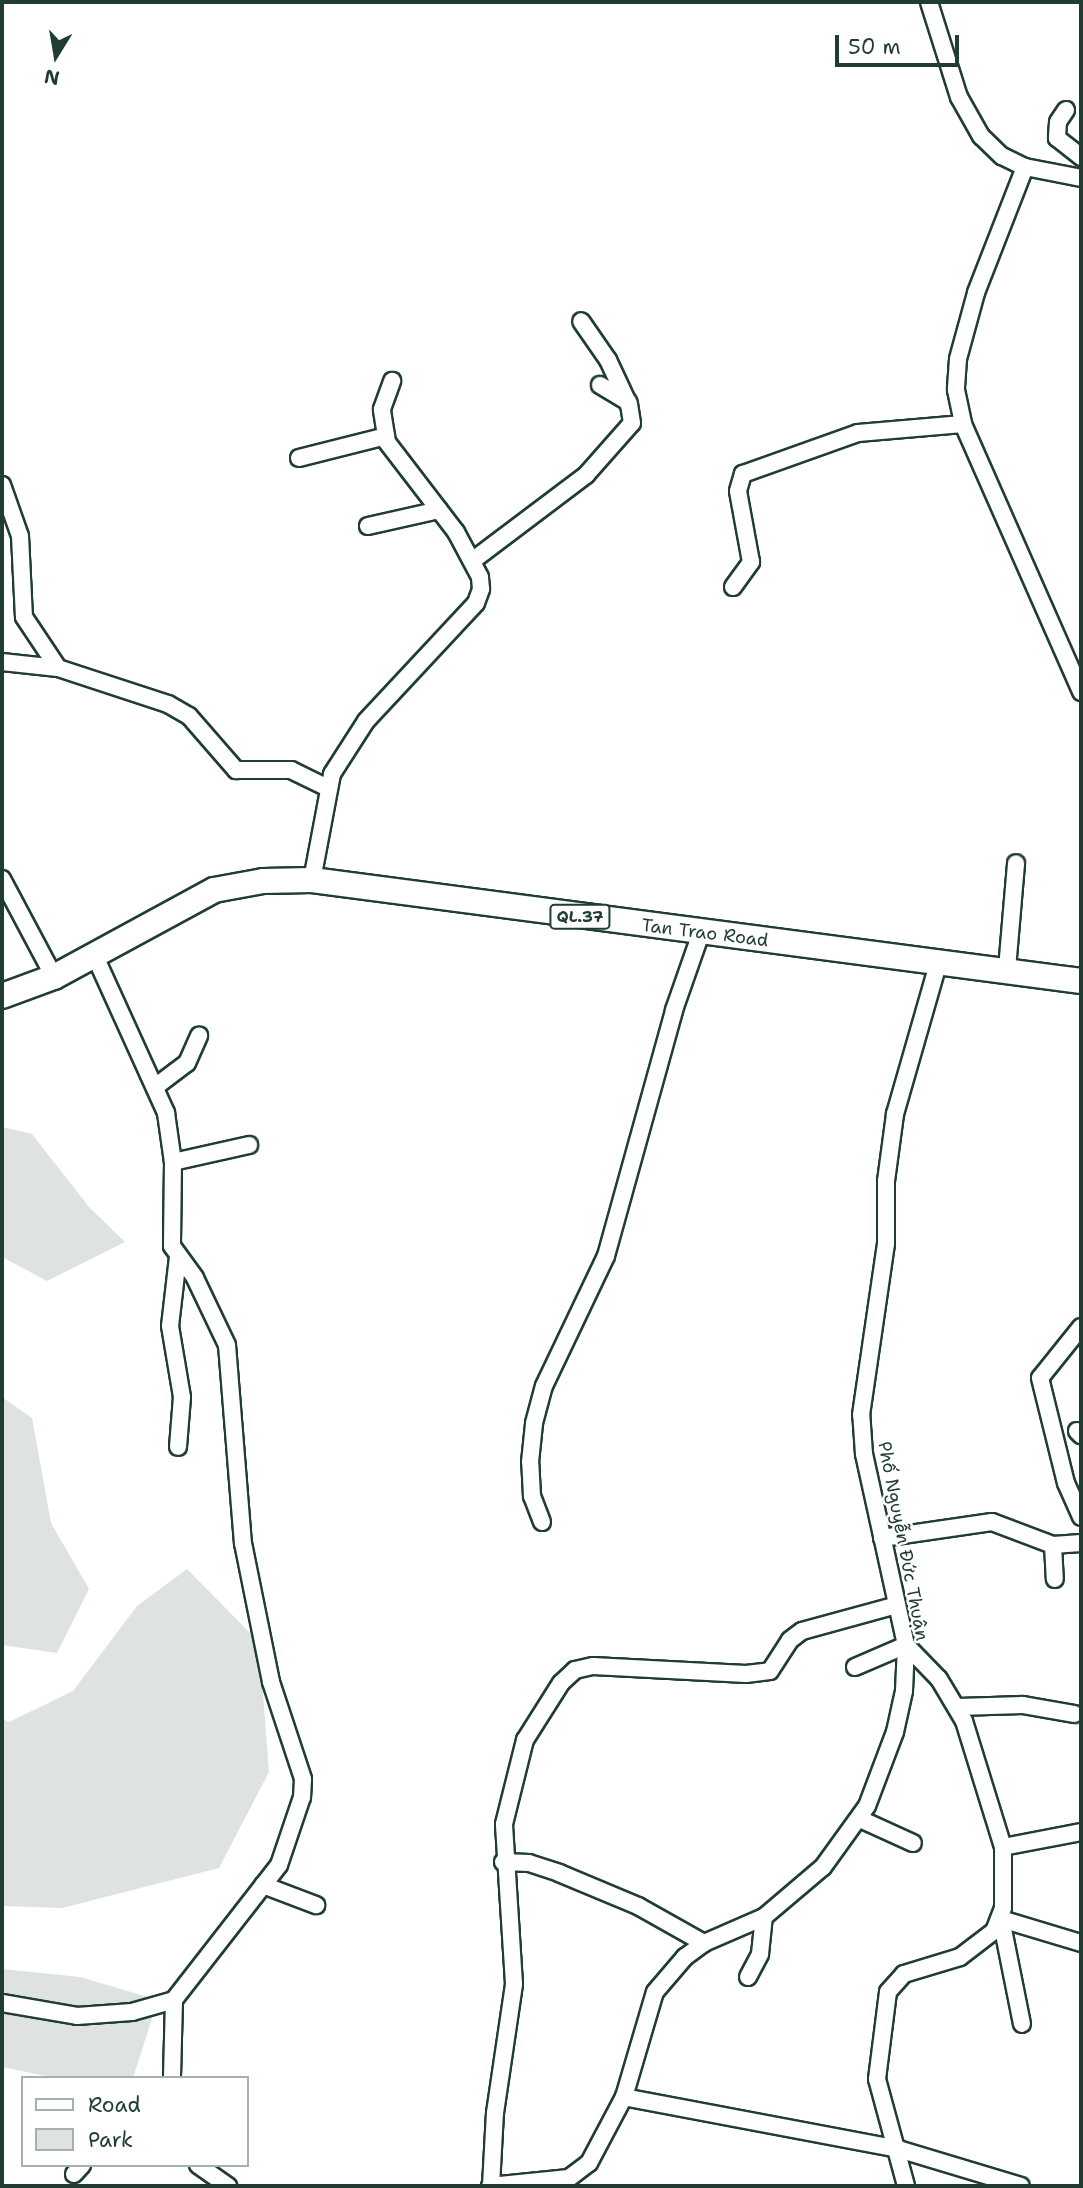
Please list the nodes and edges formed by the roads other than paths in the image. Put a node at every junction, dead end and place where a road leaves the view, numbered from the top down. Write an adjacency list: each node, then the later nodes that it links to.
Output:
1 (929, 2): 5 (street)
2 (1066, 110): 3 (street)
3 (1081, 157)
4 (1081, 162): 6 (street)
5 (1025, 167): 6 (street); 12 (street)
6 (1058, 174): 7 (street)
7 (1081, 178)
8 (581, 321): 11 (street)
9 (392, 381): 13 (street)
10 (600, 385): 11 (street)
11 (628, 402): 18 (street)
12 (963, 424): 19 (street); 22 (street)
13 (386, 436): 14 (street); 16 (street)
14 (299, 458)
15 (2, 485): 21 (street)
16 (439, 510): 17 (street); 18 (street)
17 (368, 526)
18 (472, 561): 23 (street)
19 (733, 587)
20 (2, 662): 21 (street)
21 (58, 668): 23 (street)
22 (1081, 692)
23 (326, 787): 26 (street)
24 (1016, 863): 30 (street)
25 (2, 879): 31 (street)
26 (312, 880): 27 (highway, Tan Trao Road / QL.37); 28 (highway, Tan Trao Road / QL.37)
27 (701, 933): 29 (highway, Tan Trao Road / QL.37); 42 (street)
28 (94, 954): 31 (highway, QL.37); 35 (street)
29 (939, 961): 30 (highway, Tan Trao Road / QL.37); 43 (street, Phố Nguyễn Đức Thuận)
30 (1007, 969): 32 (highway, Tan Trao Road / QL.37)
31 (54, 977): 33 (highway, QL.37)
32 (1081, 981)
33 (2, 996)
34 (199, 1036): 35 (street)
35 (155, 1087): 37 (street)
36 (249, 1145): 37 (street)
37 (173, 1161): 38 (street)
38 (178, 1257): 40 (street); 57 (street)
39 (1081, 1327): 41 (street)
40 (178, 1447)
41 (1081, 1517)
42 (542, 1521)
43 (882, 1538): 45 (street); 47 (street, Phố Nguyễn Đức Thuận)
44 (1081, 1543): 45 (street)
45 (1053, 1545): 46 (street)
46 (1055, 1579)
47 (897, 1605): 48 (street, Phố Nguyễn Đức Thuận); 56 (street)
48 (906, 1645): 49 (street); 50 (street); 52 (street, Phố Nguyễn Đức Thuận)
49 (855, 1667)
50 (958, 1707): 51 (street); 55 (street)
51 (1074, 1714)
52 (860, 1819): 54 (street); 59 (street, Phố Nguyễn Đức Thuận)
53 (1081, 1832): 55 (street)
54 (914, 1843)
55 (1003, 1847): 60 (street)
56 (503, 1862): 61 (street); 74 (street)
57 (263, 1885): 58 (street); 64 (street)
58 (316, 1905)
59 (765, 1917): 61 (street, Phố Nguyễn Đức Thuận); 63 (street)
60 (1001, 1919): 62 (street); 66 (street); 69 (street)
61 (704, 1943): 68 (street, Phố Nguyễn Đức Thuận)
62 (1081, 1943)
63 (748, 1977)
64 (174, 2000): 65 (street); 67 (street)
65 (2, 2003)
66 (1022, 2024)
67 (172, 2076)
68 (624, 2097): 69 (street); 71 (street, Phố Nguyễn Đức Thuận)
69 (898, 2149): 76 (street); 77 (street)
70 (201, 2167): 73 (street)
71 (573, 2178): 72 (street); 75 (street)
72 (532, 2185): 74 (street)
73 (228, 2186)
74 (491, 2186)
75 (589, 2186)
76 (906, 2186)
77 (1021, 2186)

